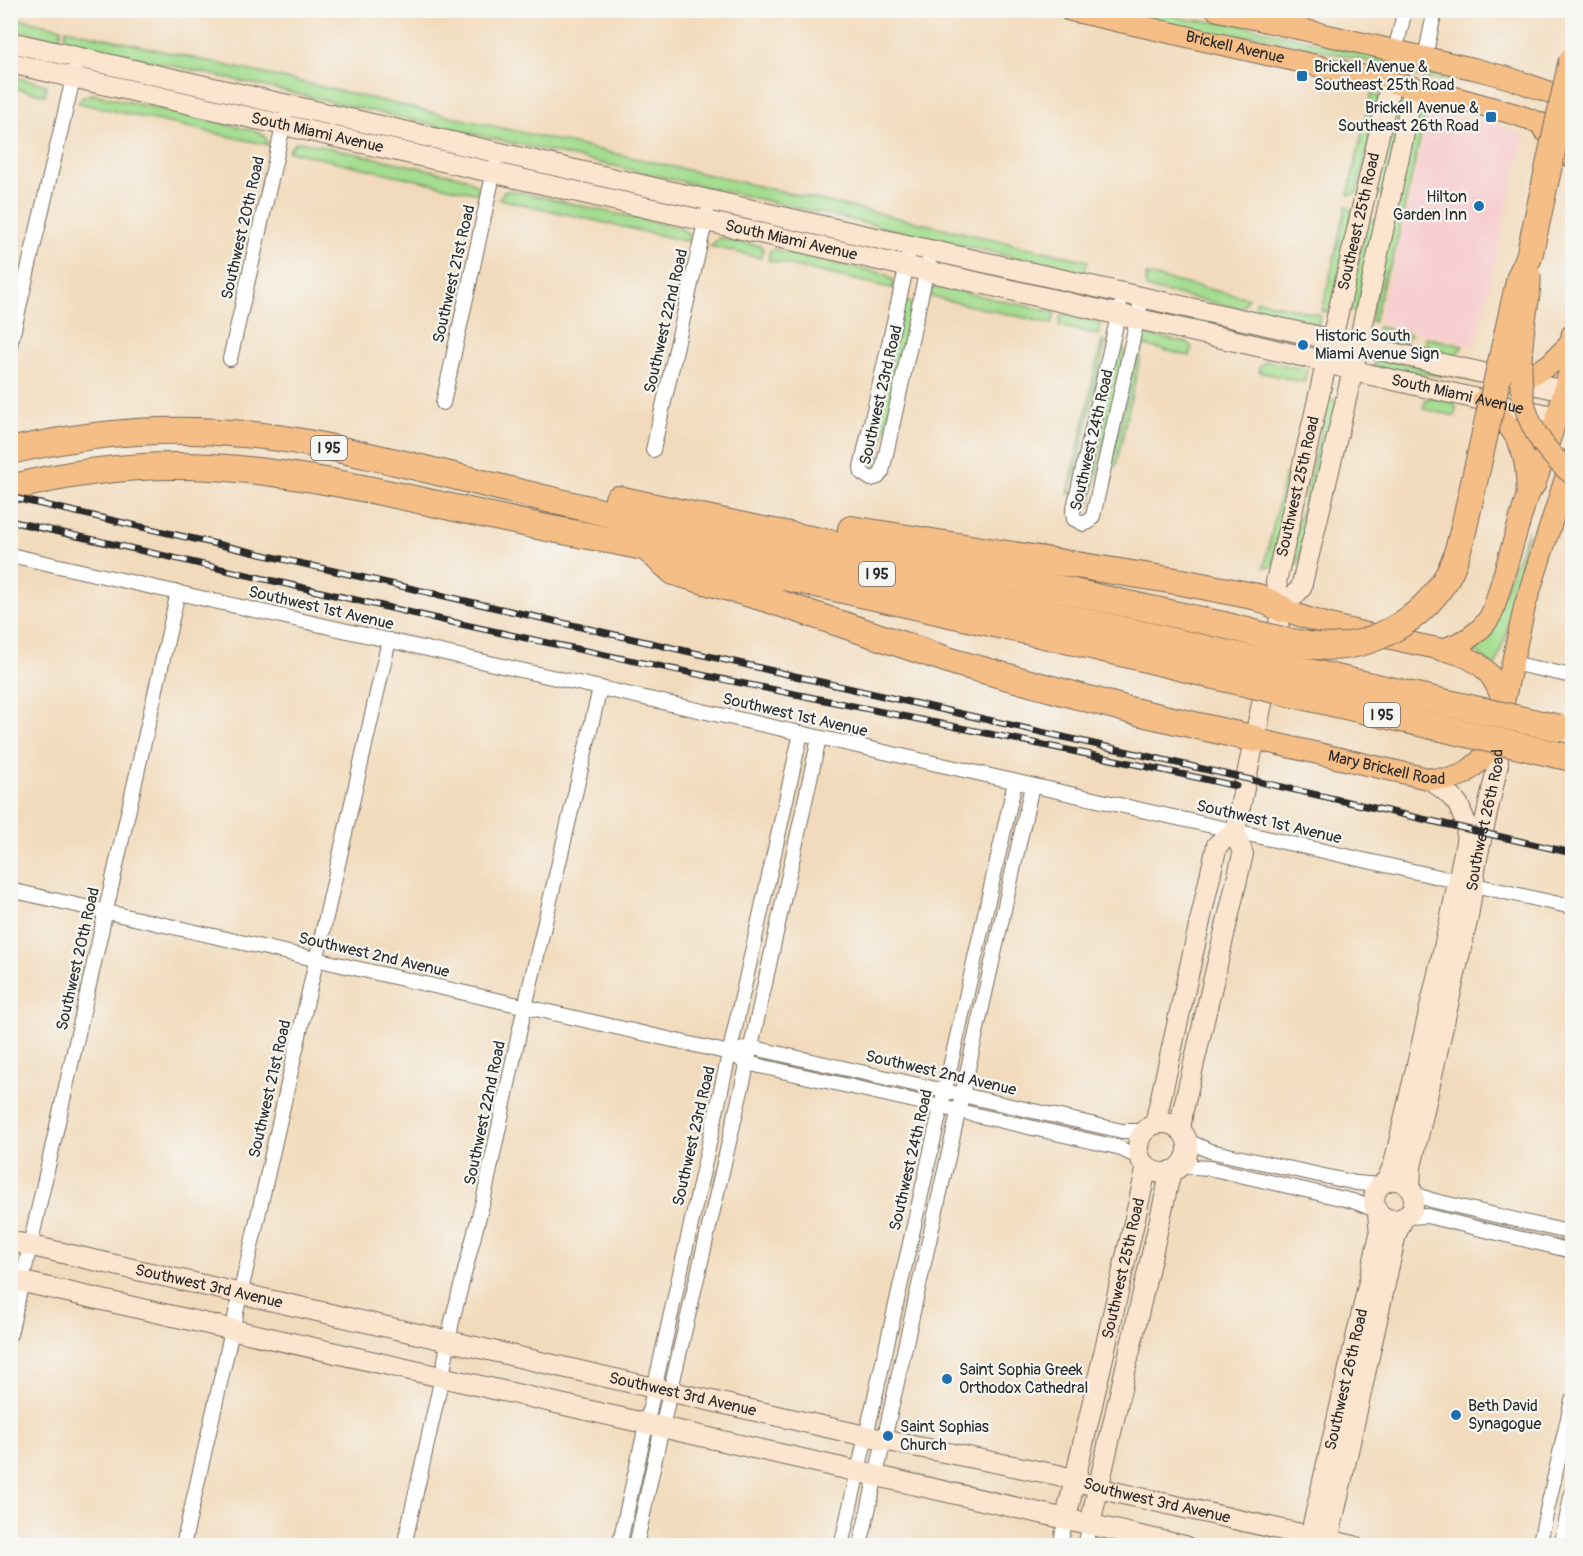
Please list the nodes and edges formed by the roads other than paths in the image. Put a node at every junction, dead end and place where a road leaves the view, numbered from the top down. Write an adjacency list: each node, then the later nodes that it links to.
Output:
1 (1069, 10): 11 (main road, Brickell Avenue)
2 (1217, 10): 6 (main road, Brickell Avenue)
3 (1405, 10): 6 (street)
4 (1435, 10): 8 (street)
5 (10, 42): 7 (main road, South Miami Avenue)
6 (1395, 51): 8 (main road, Brickell Avenue)
7 (77, 57): 12 (street); 18 (main road, South Miami Avenue)
8 (1425, 57): 11 (main road); 16 (main road, Brickell Avenue)
9 (1572, 60): 31 (highway, bridge)
10 (10, 63): 12 (main road, South Miami Avenue)
11 (1365, 76): 13 (main road, Brickell Avenue)
12 (73, 78): 20 (main road, South Miami Avenue); 39 (street)
13 (1391, 82): 15 (main road, Brickell Avenue); 26 (main road, Southeast 25th Road)
14 (1572, 86): 16 (main road)
15 (1414, 87): 19 (main road, Brickell Avenue); 27 (main road, Southeast 25th Road)
16 (1546, 90): 17 (main road, Brickell Avenue)
17 (1572, 100)
18 (287, 104): 20 (street, Southwest 20th Road); 22 (main road, South Miami Avenue)
19 (1532, 120): 21 (main road, Brickell Avenue); 23 (main road)
20 (283, 125): 24 (main road, South Miami Avenue); 40 (street, Southwest 20th Road)
21 (1572, 135)
22 (498, 152): 24 (street, Southwest 21st Road); 25 (main road, South Miami Avenue)
23 (1572, 157)
24 (494, 173): 28 (main road, South Miami Avenue); 46 (street, Southwest 21st Road)
25 (710, 200): 28 (street, Southwest 22nd Road); 29 (main road, South Miami Avenue)
26 (1362, 207): 27 (main road); 36 (main road, Southeast 25th Road)
27 (1386, 214): 38 (main road, Southeast 25th Road)
28 (706, 220): 32 (main road, South Miami Avenue); 48 (street, Southwest 22nd Road)
29 (911, 246): 30 (main road, South Miami Avenue); 32 (street, Southwest 23rd Road)
30 (931, 251): 33 (street, Southwest 23rd Road); 34 (main road, South Miami Avenue)
31 (1529, 257): 51 (main road, bridge); 55 (highway, bridge)
32 (907, 266): 33 (main road, South Miami Avenue); 33 (street, Southwest 23rd Road)
33 (927, 271): 35 (main road, South Miami Avenue)
34 (1133, 296): 35 (street, Southwest 24th Road); 35 (street, Southwest 24th Road); 36 (main road, South Miami Avenue)
35 (1128, 316): 35 (street, Southwest 24th Road); 41 (main road, South Miami Avenue)
36 (1332, 338): 38 (main road, South Miami Avenue); 41 (main road, Southeast 25th Road)
37 (1572, 339): 43 (main road); 44 (main road)
38 (1358, 344): 42 (main road, Southeast 25th Road); 43 (main road, South Miami Avenue)
39 (10, 346)
40 (230, 359)
41 (1327, 363): 42 (main road, South Miami Avenue); 59 (main road, Southwest 25th Road)
42 (1353, 370): 45 (main road, South Miami Avenue); 59 (main road, Southwest 25th Road)
43 (1519, 381): 44 (main road, South Miami Avenue)
44 (1568, 392): 47 (main road)
45 (1484, 400): 47 (main road, South Miami Avenue); 53 (main road)
46 (443, 403)
47 (1565, 418): 53 (main road)
48 (652, 450)
49 (10, 451): 54 (highway, I 95)
50 (1572, 458): 51 (main road, Southwest 26th Road)
51 (1569, 480): 62 (main road, Southwest 26th Road)
52 (10, 488): 56 (highway, I 95)
53 (1527, 496): 61 (main road)
54 (539, 498): 55 (highway); 66 (highway, I 95, bridge)
55 (661, 507): 59 (highway)
56 (645, 547): 70 (highway); 71 (highway, I 95, bridge)
57 (10, 555): 58 (street, Southwest 1st Avenue)
58 (178, 592): 60 (street, Southwest 1st Avenue); 79 (street, Southwest 20th Road)
59 (1282, 609): 61 (main road); 70 (main road, Southwest 25th Road)
60 (389, 640): 64 (street, Southwest 1st Avenue); 80 (street, Southwest 21st Road)
61 (1441, 650): 65 (main road)
62 (1512, 663): 63 (street); 65 (main road, Southwest 26th Road)
63 (1572, 676)
64 (600, 688): 68 (street, Southwest 1st Avenue); 81 (street, Southwest 22nd Road)
65 (1503, 700): 67 (main road, Southwest 26th Road)
66 (1566, 730)
67 (1497, 732): 72 (main road, Mary Brickell Road); 76 (main road, Southwest 26th Road)
68 (801, 733): 69 (street, Southwest 1st Avenue); 83 (street, Southwest 23rd Road)
69 (819, 738): 73 (street, Southwest 1st Avenue); 82 (street, Southwest 23rd Road)
70 (1255, 739): 72 (main road, Mary Brickell Road); 75 (main road, Southwest 25th Road)
71 (1563, 756)
72 (1430, 779): 76 (main road, Southwest 26th Road)
73 (1015, 782): 74 (street, Southwest 1st Avenue); 85 (street, Southwest 24th Road)
74 (1032, 786): 75 (street, Southwest 1st Avenue); 86 (street, Southwest 24th Road)
75 (1235, 831): 76 (street, Southwest 1st Avenue); 89 (main road); 90 (main road, Southwest 25th Road)
76 (1466, 883): 78 (street, Southwest 1st Avenue); 93 (main road, Southwest 26th Road); 94 (main road, Southwest 26th Road)
77 (10, 890): 79 (street, Southwest 2nd Avenue)
78 (1572, 907)
79 (106, 911): 80 (street, Southwest 2nd Avenue); 98 (street, Southwest 20th Road)
80 (317, 959): 81 (street, Southwest 2nd Avenue); 101 (street, Southwest 21st Road)
81 (526, 1007): 83 (street, Southwest 2nd Avenue); 104 (street, Southwest 22nd Road)
82 (750, 1047): 83 (street, Southwest 2nd Avenue); 84 (street, Southwest 23rd Road); 85 (street, Southwest 2nd Avenue)
83 (730, 1053): 84 (street, Southwest 2nd Avenue); 106 (street, Southwest 23rd Road)
84 (747, 1063): 87 (street, Southwest 2nd Avenue); 106 (street, Southwest 23rd Road)
85 (944, 1090): 86 (street, Southwest 2nd Avenue); 87 (street, Southwest 24th Road)
86 (962, 1095): 88 (street, Southwest 24th Road); 89 (street, Southwest 2nd Avenue)
87 (940, 1107): 88 (street, Southwest 2nd Avenue); 109 (street, Southwest 24th Road)
88 (958, 1111): 91 (street, Southwest 2nd Avenue); 109 (street, Southwest 24th Road)
89 (1150, 1128): 90 (main road); 91 (main road)
90 (1184, 1135): 92 (main road); 93 (street)
91 (1143, 1162): 92 (main road); 111 (main road, Southwest 25th Road)
92 (1175, 1169): 95 (street); 112 (main road, Southwest 25th Road)
93 (1383, 1184): 94 (main road); 95 (main road)
94 (1412, 1190): 96 (main road); 97 (street)
95 (1377, 1211): 96 (main road); 116 (main road, Southwest 26th Road)
96 (1405, 1218): 99 (street); 116 (main road, Southwest 26th Road)
97 (1572, 1233)
98 (20, 1243): 100 (street, Southwest 20th Road); 101 (main road, Southwest 3rd Avenue)
99 (1572, 1251)
100 (16, 1280): 102 (main road); 103 (street, Southwest 20th Road)
101 (240, 1294): 102 (street, Southwest 21st Road); 104 (main road, Southwest 3rd Avenue)
102 (232, 1330): 105 (main road); 117 (street, Southwest 21st Road)
103 (10, 1334)
104 (448, 1340): 105 (street, Southwest 22nd Road); 106 (main road, Southwest 3rd Avenue)
105 (442, 1377): 108 (main road); 118 (street, Southwest 22nd Road)
106 (662, 1389): 108 (street, Southwest 23rd Road); 109 (main road, Southwest 3rd Avenue)
107 (1572, 1400): 127 (street)
108 (655, 1425): 110 (main road); 119 (street, Southwest 23rd Road); 120 (street, Southwest 23rd Road)
109 (875, 1438): 110 (street, Southwest 24th Road); 111 (main road, Southwest 3rd Avenue)
110 (866, 1474): 114 (main road); 121 (street, Southwest 24th Road); 122 (street, Southwest 24th Road)
111 (1074, 1481): 112 (main road, Southwest 3rd Avenue); 114 (main road, Southwest 25th Road)
112 (1098, 1488): 115 (main road, Southwest 25th Road); 116 (main road, Southwest 3rd Avenue)
113 (1572, 1492): 128 (street)
114 (1066, 1518): 115 (main road); 123 (street, Southwest 25th Road)
115 (1090, 1524): 124 (street, Southwest 25th Road); 125 (main road)
116 (1318, 1541): 126 (main road, Southwest 3rd Avenue)
117 (183, 1545)
118 (404, 1545)
119 (619, 1545)
120 (636, 1545)
121 (841, 1545)
122 (860, 1545)
123 (1060, 1545)
124 (1085, 1545)
125 (1185, 1545)
126 (1354, 1545)
127 (1539, 1545)
128 (1561, 1545)

